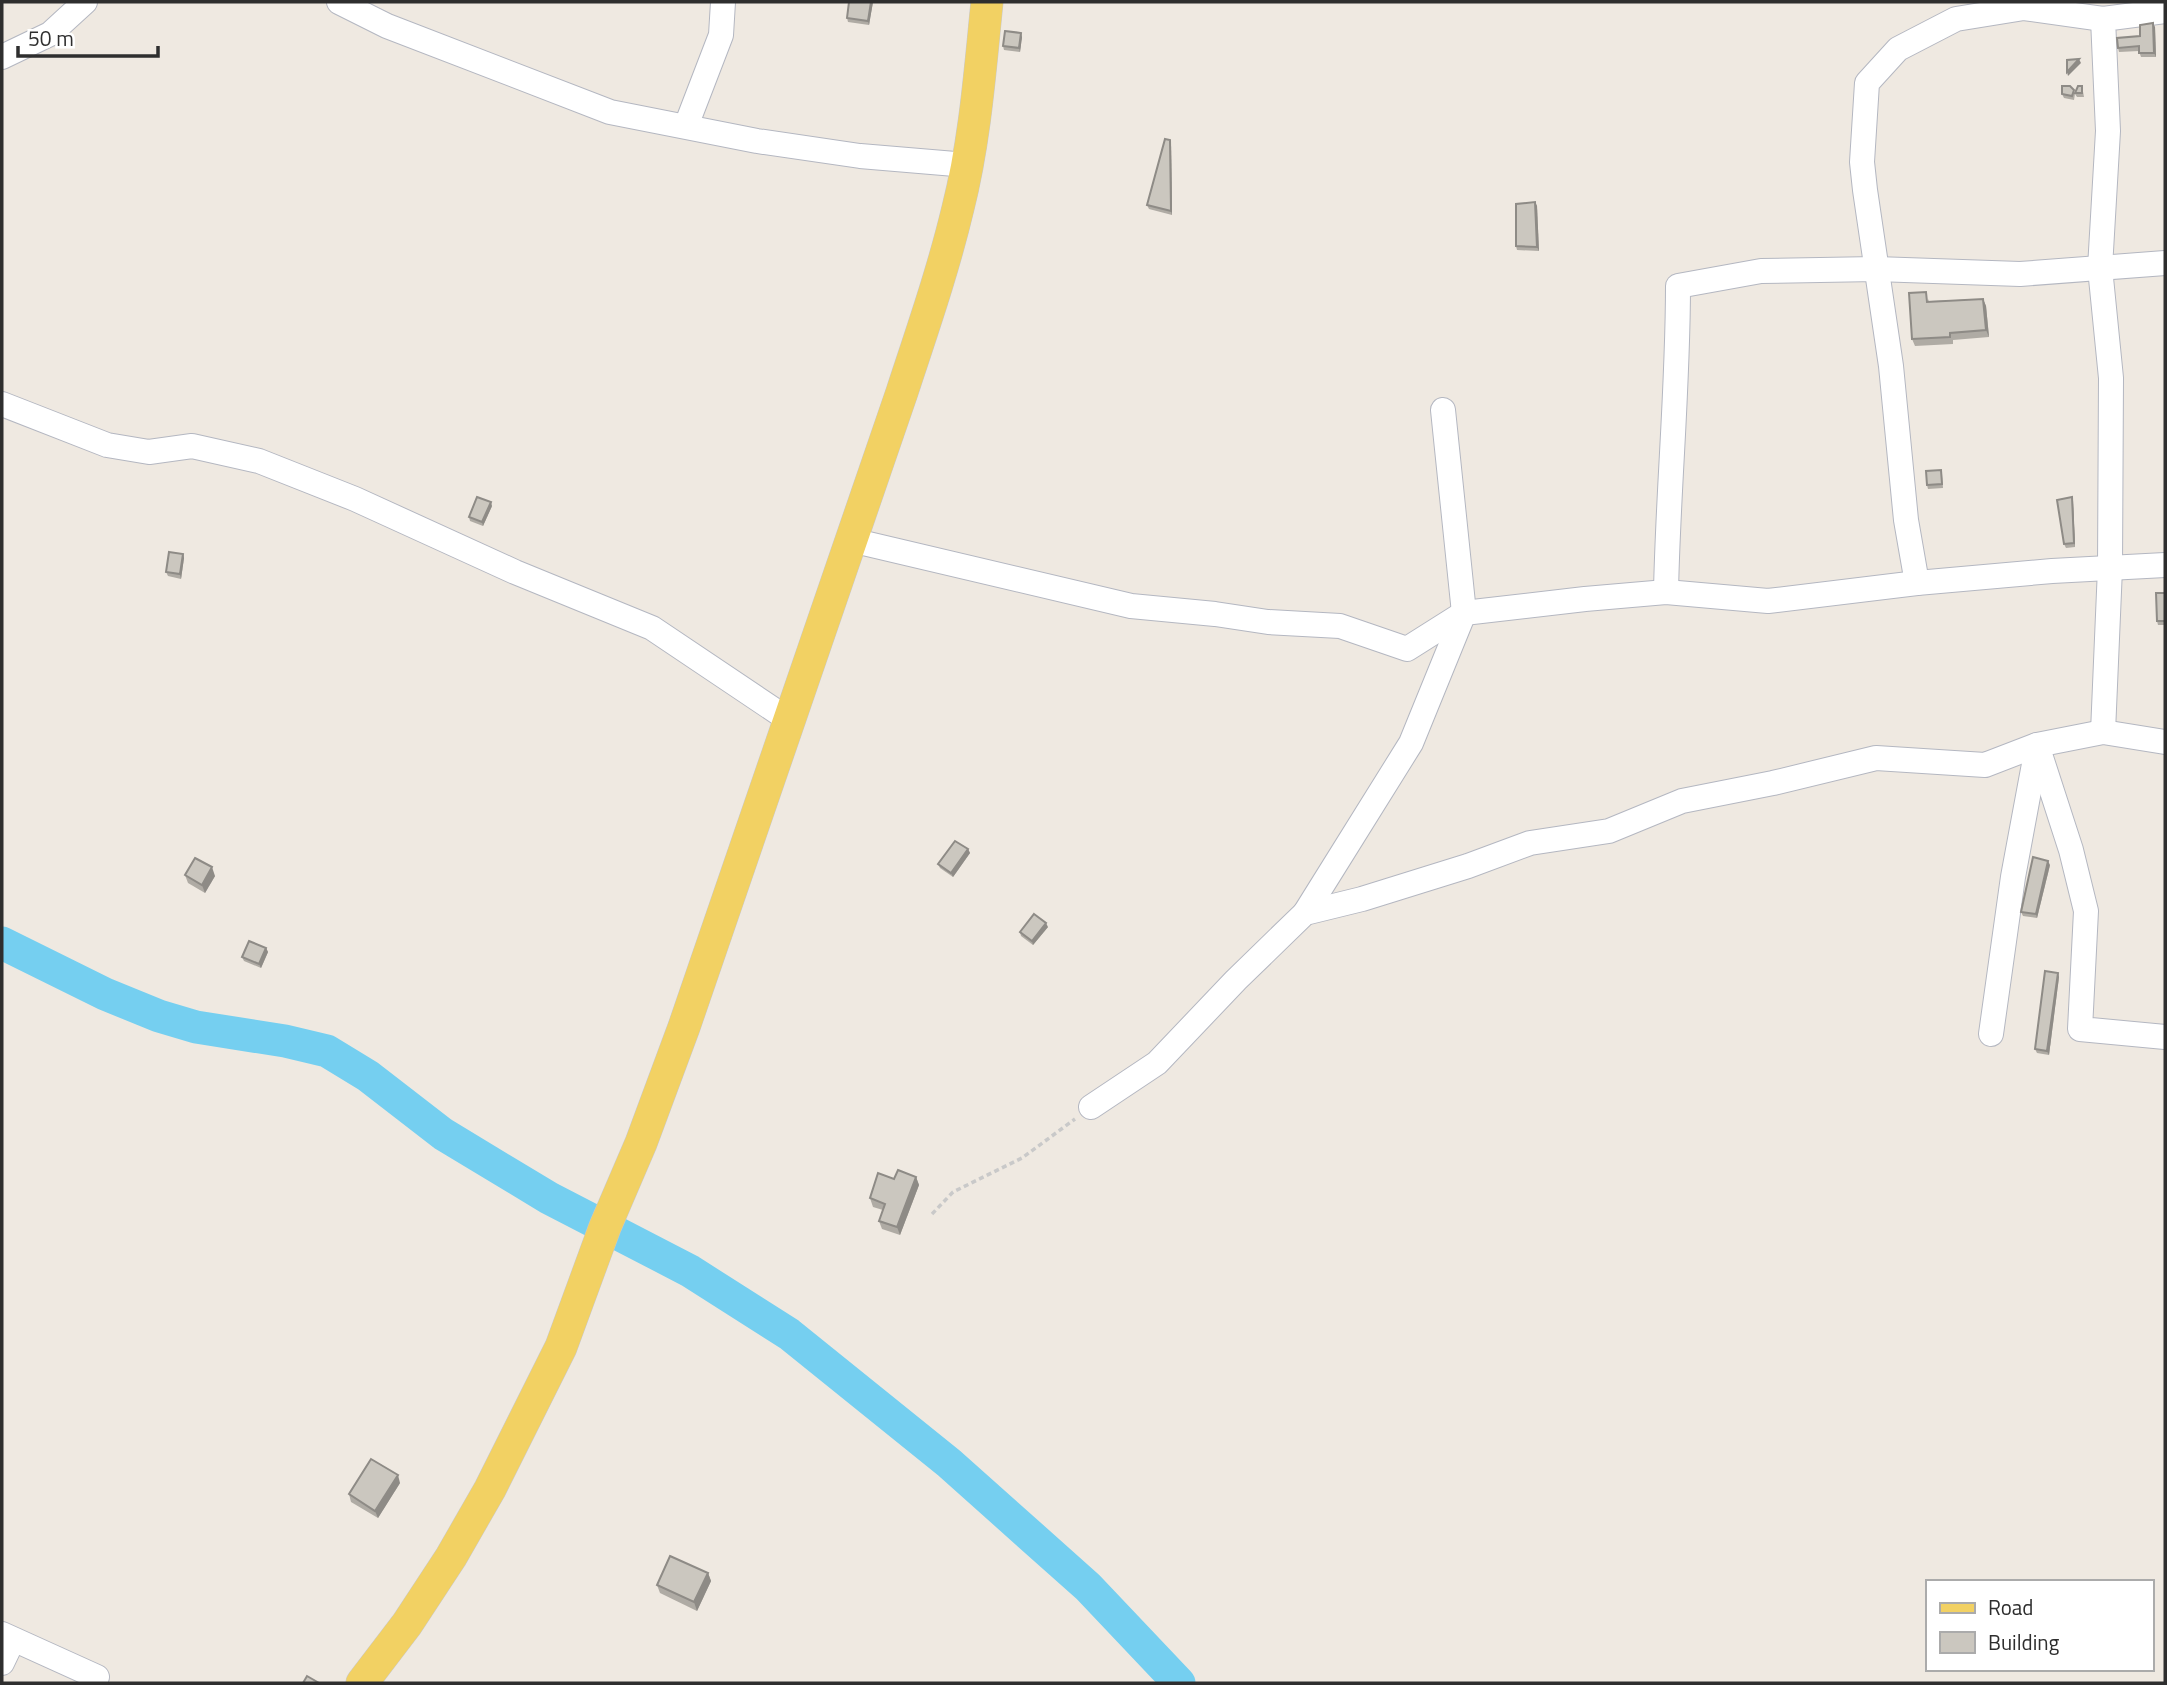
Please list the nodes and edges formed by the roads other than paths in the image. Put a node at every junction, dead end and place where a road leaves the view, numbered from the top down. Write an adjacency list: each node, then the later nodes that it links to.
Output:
1 (85, 2): 7 (street)
2 (339, 2): 8 (street)
3 (723, 2): 8 (street)
4 (987, 2): 9 (main road)
5 (2165, 11): 6 (street)
6 (2103, 19): 11 (street); 12 (street)
7 (2, 57)
8 (686, 126): 9 (street)
9 (967, 165): 15 (main road)
10 (2165, 263): 11 (street)
11 (2100, 268): 12 (street); 17 (street)
12 (1876, 269): 18 (street); 19 (street)
13 (2, 404): 21 (street)
14 (1443, 410): 20 (street)
15 (851, 540): 20 (street); 21 (main road)
16 (2165, 565): 17 (street)
17 (2110, 568): 18 (street); 22 (street)
18 (1917, 583): 19 (street)
19 (1666, 592): 20 (street)
20 (1464, 613): 25 (street)
21 (789, 720): 32 (main road)
22 (2103, 732): 23 (street); 24 (street)
23 (2165, 743)
24 (2037, 745): 25 (street); 26 (street); 27 (street)
25 (1305, 913): 28 (street)
26 (1991, 1034)
27 (2165, 1037)
28 (1091, 1107)
29 (7, 1637): 30 (street); 31 (street)
30 (2, 1663)
31 (97, 1678)
32 (362, 1683)

